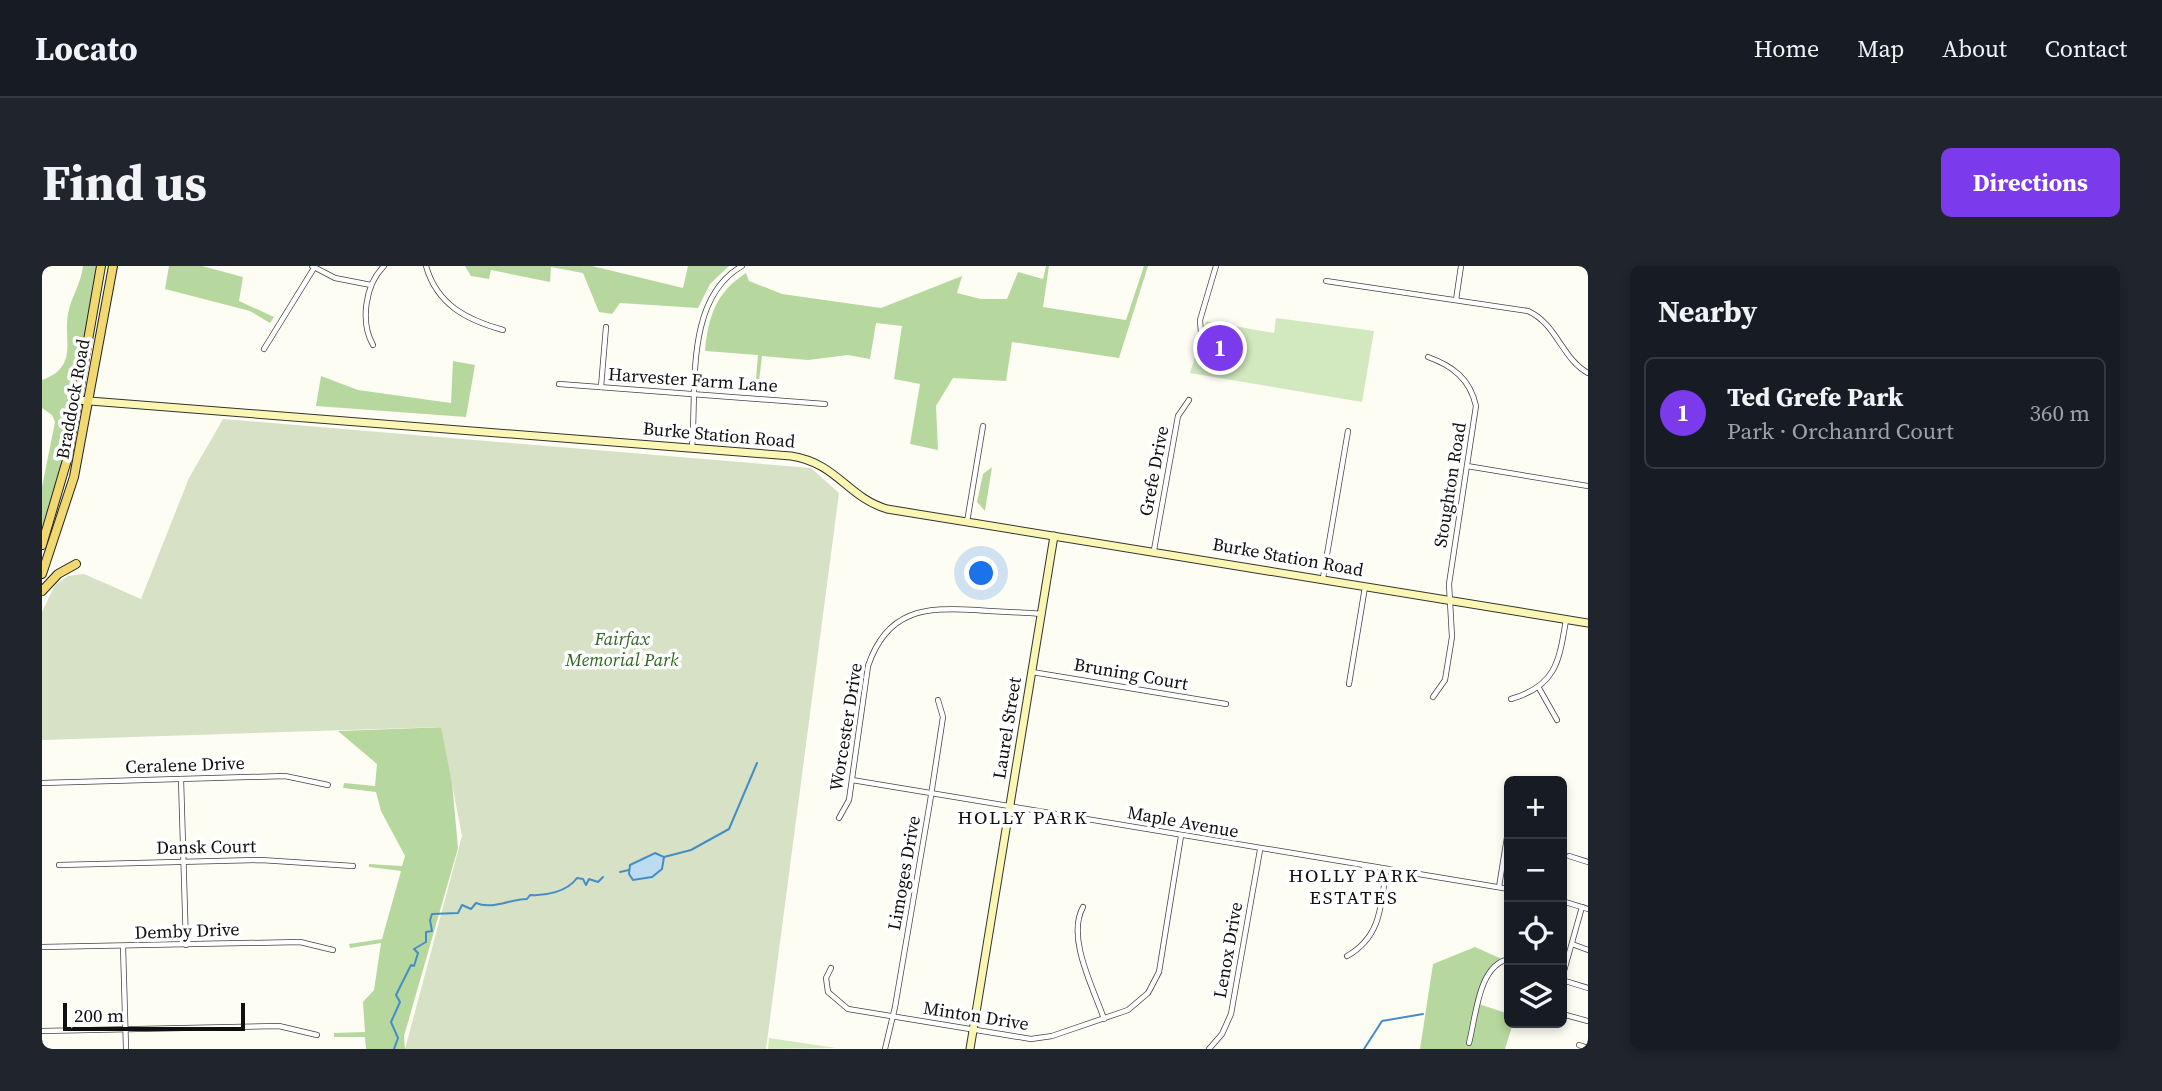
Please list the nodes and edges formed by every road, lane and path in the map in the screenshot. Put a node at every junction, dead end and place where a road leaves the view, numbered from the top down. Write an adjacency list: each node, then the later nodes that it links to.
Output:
1 (101, 266): 22 (main road, Braddock Road)
2 (113, 266): 24 (main road, Braddock Road)
3 (384, 266): 10 (street)
4 (426, 266): 13 (street)
5 (742, 266): 21 (street)
6 (1216, 266): 14 (street)
7 (1461, 266): 11 (street)
8 (313, 267): 10 (street); 16 (street)
9 (1326, 281): 11 (street)
10 (371, 285): 15 (street)
11 (1456, 300): 18 (street)
12 (606, 327): 20 (street)
13 (503, 330)
14 (1201, 333)
15 (373, 345)
16 (264, 349)
17 (1428, 357): 29 (street, Stoughton Road)
18 (1588, 373)
19 (559, 384): 20 (street, Harvester Farm Lane)
20 (601, 387): 21 (street, Harvester Farm Lane)
21 (695, 394): 25 (street, Harvester Farm Lane); 28 (street)
22 (77, 400): 24 (street, Burke Station Road); 33 (main road, Braddock Road)
23 (1189, 400): 34 (street, Grefe Drive)
24 (89, 401): 28 (street, Burke Station Road); 36 (main road, Braddock Road)
25 (825, 404)
26 (984, 426): 31 (street)
27 (1348, 430): 37 (street)
28 (692, 447): 31 (street, Burke Station Road)
29 (1466, 467): 30 (street); 40 (street, Stoughton Road)
30 (1588, 486)
31 (967, 523): 32 (street, Burke Station Road)
32 (1054, 536): 34 (street, Burke Station Road); 41 (street, Laurel Street)
33 (42, 545)
34 (1154, 550): 37 (street, Burke Station Road)
35 (76, 564): 39 (main road)
36 (42, 574)
37 (1323, 578): 38 (street, Burke Station Road)
38 (1365, 586): 40 (street, Burke Station Road); 45 (street)
39 (42, 591)
40 (1450, 599): 42 (street, Burke Station Road); 47 (street, Stoughton Road)
41 (1040, 614): 44 (street, Laurel Street); 53 (street, Worcester Drive)
42 (1566, 619): 43 (street, Burke Station Road); 46 (street)
43 (1588, 622)
44 (1032, 672): 50 (street, Bruning Court); 57 (street, Laurel Street)
45 (1349, 684)
46 (1539, 688): 48 (street); 51 (street)
47 (1433, 697)
48 (1511, 699)
49 (938, 701): 56 (street, Limoges Drive)
50 (1226, 704)
51 (1557, 720)
52 (181, 779): 54 (street, Ceralene Drive); 55 (street, Ceralene Drive); 63 (street)
53 (852, 780): 56 (street, Maple Avenue); 58 (street, Worcester Drive)
54 (42, 783)
55 (328, 785)
56 (931, 793): 57 (street, Maple Avenue); 86 (street, Limoges Drive)
57 (1010, 806): 59 (street, Maple Avenue); 91 (street, Laurel Street)
58 (839, 818)
59 (1181, 836): 61 (street, Maple Avenue); 87 (street, Minton Drive)
60 (1507, 839): 68 (street)
61 (1260, 850): 67 (street, Maple Avenue); 99 (street, Lenox Drive)
62 (1569, 856): 64 (street)
63 (183, 862): 65 (street, Dansk Court); 66 (street, Dansk Court); 74 (street)
64 (1588, 862)
65 (60, 865)
66 (353, 866)
67 (1386, 870): 68 (street, Maple Avenue); 79 (street)
68 (1499, 887): 69 (street, Maple Avenue)
69 (1504, 888)
70 (1565, 902): 72 (street)
71 (1083, 907): 87 (street)
72 (1585, 908): 73 (street)
73 (1572, 944): 78 (street); 81 (street)
74 (186, 945): 75 (street, Demby Drive); 77 (street, Demby Drive)
75 (123, 946): 76 (street, Demby Drive); 89 (street)
76 (42, 947)
77 (333, 950)
78 (1588, 950)
79 (1347, 956)
80 (1504, 960): 93 (street)
81 (1566, 965)
82 (831, 968): 86 (street, Minton Drive)
83 (1567, 981): 84 (street)
84 (1588, 988)
85 (1567, 1015): 88 (street)
86 (893, 1017): 91 (street, Minton Drive); 97 (street, Limoges Drive)
87 (1104, 1019): 91 (street, Minton Drive)
88 (1588, 1021)
89 (126, 1030): 90 (street); 92 (street); 96 (street)
90 (42, 1031)
91 (973, 1031): 98 (street, Laurel Street)
92 (317, 1035)
93 (1469, 1043)
94 (1579, 1045): 95 (street)
95 (1588, 1048)
96 (126, 1049)
97 (885, 1049)
98 (970, 1049)
99 (1209, 1049)

